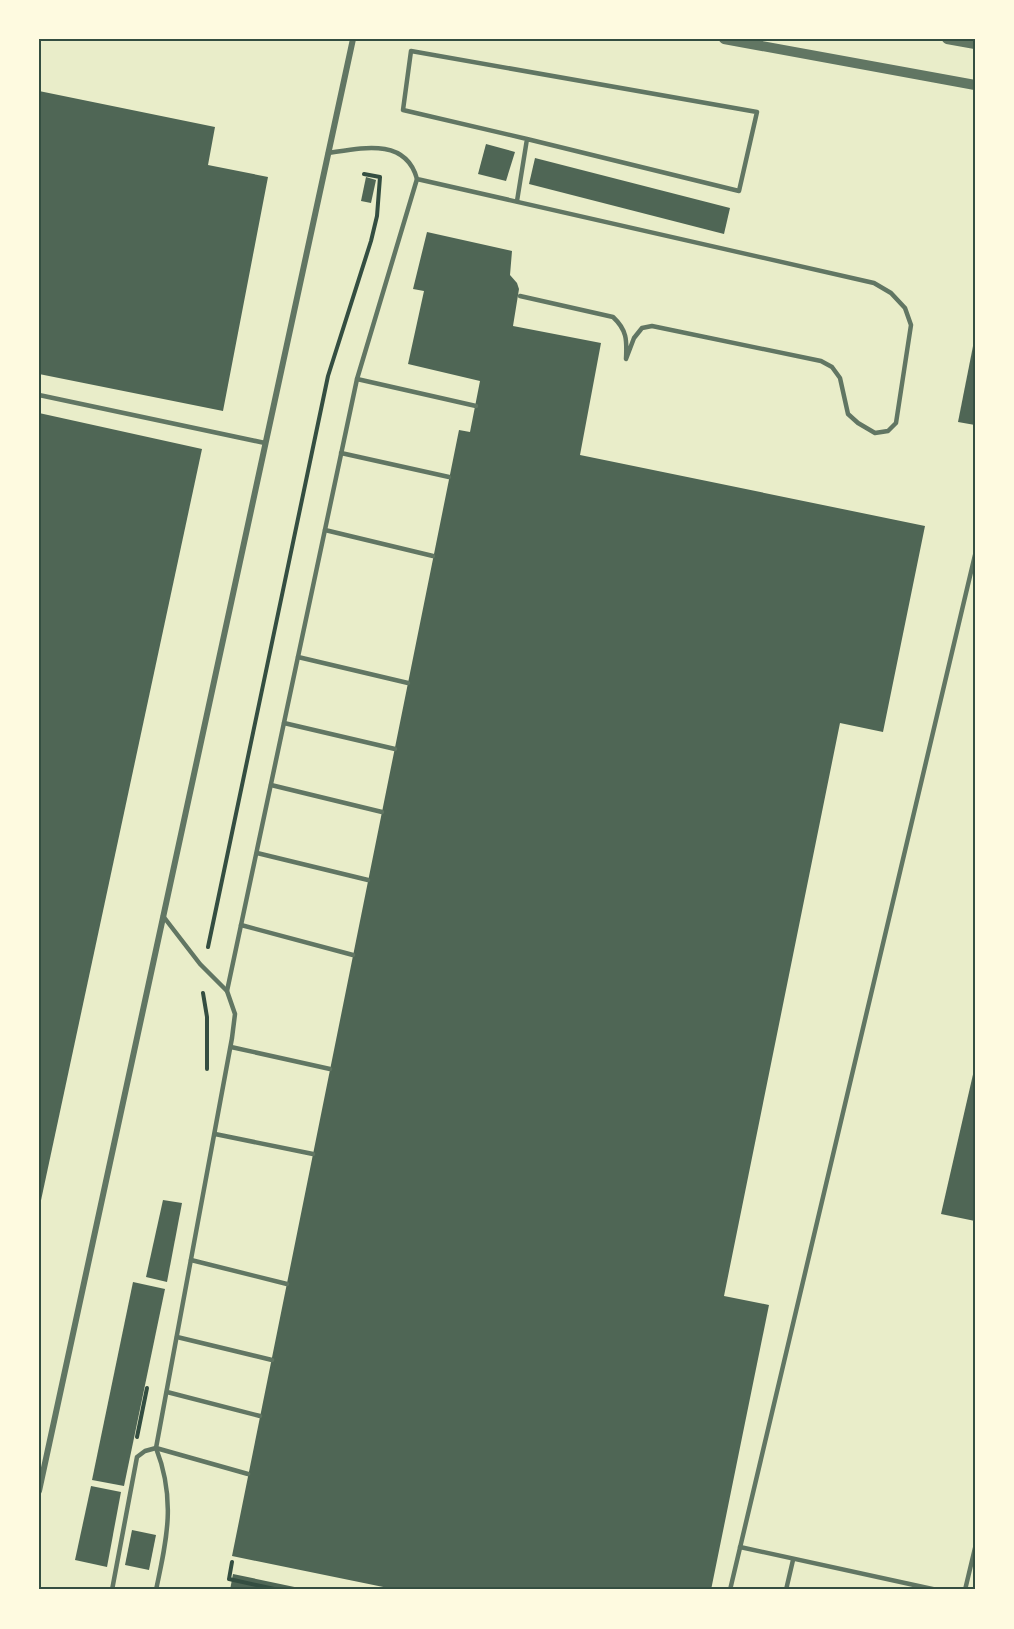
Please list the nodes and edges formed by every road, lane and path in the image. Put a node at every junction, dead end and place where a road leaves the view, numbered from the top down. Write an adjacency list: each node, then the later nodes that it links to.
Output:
1 (353, 39): 7 (street)
2 (724, 39): 5 (street)
3 (947, 39): 4 (street)
4 (975, 44)
5 (975, 85)
6 (527, 139): 6 (lane); 10 (lane)
7 (328, 153): 9 (lane); 15 (street)
8 (364, 174): 31 (path)
9 (417, 179): 10 (lane); 12 (lane)
10 (517, 201): 11 (lane)
11 (520, 296)
12 (357, 379): 14 (lane); 16 (lane)
13 (39, 395): 15 (lane)
14 (476, 406)
15 (265, 443): 29 (street)
16 (341, 453): 17 (lane); 18 (lane)
17 (449, 477)
18 (325, 530): 20 (lane); 21 (lane)
19 (975, 555): 51 (lane)
20 (433, 556)
21 (298, 657): 22 (lane); 23 (lane)
22 (408, 683)
23 (284, 723): 24 (lane); 25 (lane)
24 (395, 749)
25 (271, 785): 26 (lane); 27 (lane)
26 (382, 812)
27 (257, 853): 28 (lane); 30 (lane)
28 (368, 880)
29 (163, 916): 34 (lane); 50 (street)
30 (241, 925): 32 (lane); 34 (lane)
31 (207, 949)
32 (353, 955)
33 (202, 989): 37 (path)
34 (227, 991): 35 (lane)
35 (231, 1047): 36 (lane); 38 (lane)
36 (330, 1069)
37 (207, 1070)
38 (214, 1134): 39 (lane); 40 (lane)
39 (313, 1154)
40 (191, 1260): 41 (lane); 42 (lane)
41 (287, 1284)
42 (177, 1337): 43 (lane); 45 (lane)
43 (272, 1360)
44 (148, 1385): 47 (path)
45 (167, 1392): 46 (lane); 48 (lane)
46 (260, 1416)
47 (136, 1444)
48 (156, 1448): 49 (lane); 55 (lane); 56 (lane)
49 (248, 1474)
50 (39, 1491)
51 (740, 1547): 53 (lane); 58 (lane)
52 (975, 1548): 61 (lane)
53 (793, 1560): 59 (lane); 60 (lane)
54 (232, 1562): 57 (path)
55 (112, 1590)
56 (156, 1590)
57 (279, 1590)
58 (730, 1590)
59 (786, 1590)
60 (937, 1590)
61 (965, 1590)

